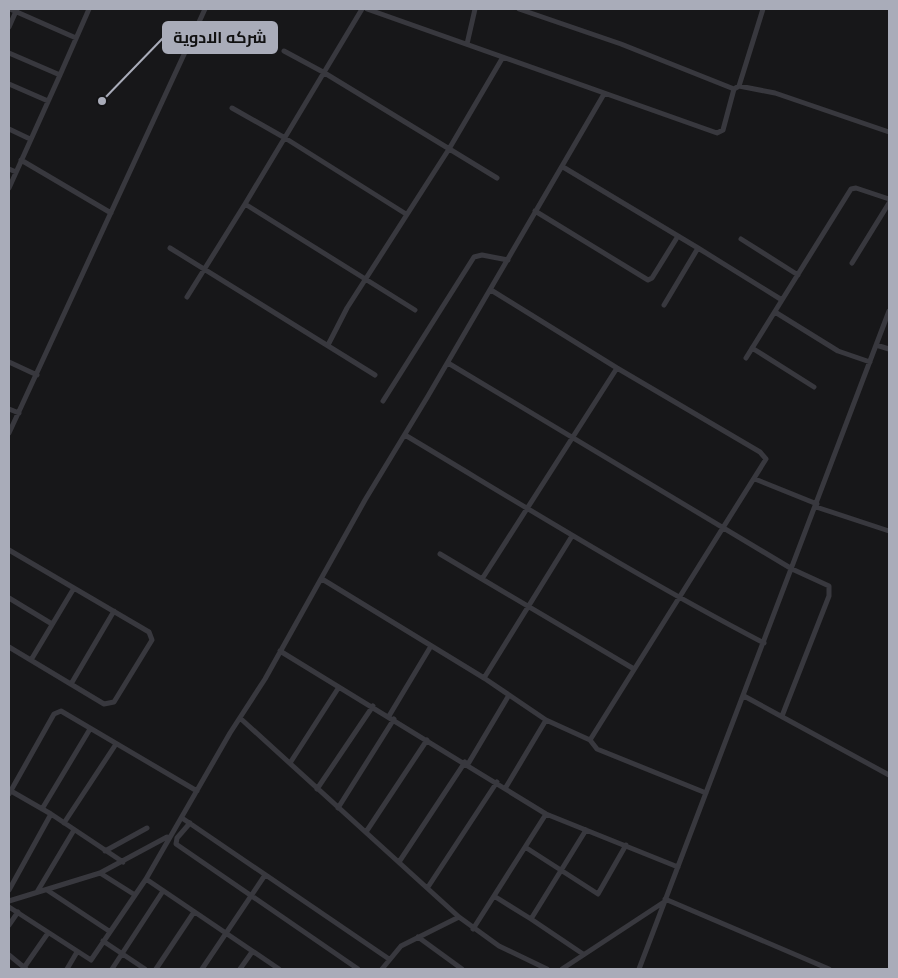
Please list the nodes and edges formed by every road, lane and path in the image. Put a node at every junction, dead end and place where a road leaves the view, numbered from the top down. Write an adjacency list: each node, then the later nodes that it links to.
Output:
1 (89, 9): 10 (street)
2 (205, 9): 36 (street)
3 (362, 9): 15 (street)
4 (367, 9): 11 (street)
5 (474, 9): 11 (street)
6 (519, 9): 18 (street)
7 (764, 9): 18 (street)
8 (14, 10): 9 (street); 10 (street)
9 (9, 27)
10 (76, 38): 16 (street)
11 (467, 44): 14 (street)
12 (284, 51): 15 (street)
13 (9, 53): 16 (street)
14 (503, 57): 19 (street); 26 (street)
15 (324, 72): 24 (street); 26 (street)
16 (60, 75): 20 (street)
17 (9, 84): 20 (street)
18 (736, 88): 19 (street); 23 (street)
19 (604, 94): 28 (street)
20 (48, 101): 25 (street)
21 (232, 108): 24 (street)
22 (9, 129): 25 (street)
23 (889, 132)
24 (285, 138): 34 (street); 37 (street)
25 (30, 139): 27 (street)
26 (449, 149): 31 (street); 37 (street)
27 (21, 160): 30 (street); 36 (street)
28 (563, 167): 35 (street); 38 (street)
29 (9, 169): 30 (street)
30 (16, 172): 32 (street)
31 (497, 178)
32 (9, 188)
33 (889, 201): 43 (street); 45 (street)
34 (245, 204): 44 (street); 46 (street)
35 (535, 211): 38 (street); 42 (street)
36 (111, 213): 63 (street)
37 (406, 214): 46 (street)
38 (678, 236): 41 (street)
39 (741, 239): 45 (street)
40 (170, 248): 44 (street)
41 (698, 248): 49 (street); 50 (street)
42 (508, 260): 47 (street); 66 (street)
43 (852, 263)
44 (205, 269): 48 (street); 54 (street)
45 (798, 275): 49 (street)
46 (366, 279): 51 (street); 54 (street)
47 (491, 290): 61 (street); 62 (street)
48 (187, 297)
49 (782, 300): 53 (street)
50 (664, 305)
51 (415, 310)
52 (889, 311): 55 (street)
53 (775, 312): 56 (street); 60 (street)
54 (328, 345): 64 (street)
55 (876, 346): 57 (street); 60 (street)
56 (752, 348): 58 (street); 65 (street)
57 (889, 350)
58 (746, 358)
59 (9, 362): 63 (street)
60 (870, 362): 73 (street)
61 (448, 363): 70 (street); 71 (street)
62 (617, 368): 71 (street); 72 (street)
63 (37, 375): 68 (street)
64 (375, 375)
65 (814, 387)
66 (383, 401)
67 (9, 409): 68 (street)
68 (18, 412): 69 (street)
69 (9, 433)
70 (405, 435): 74 (street); 81 (street)
71 (572, 438): 74 (street); 75 (street)
72 (755, 479): 73 (street); 75 (street)
73 (816, 505): 76 (street); 80 (street)
74 (527, 508): 77 (street); 82 (street)
75 (724, 527): 80 (street); 85 (street)
76 (889, 531)
77 (572, 536): 85 (street); 86 (street)
78 (9, 550): 83 (street)
79 (440, 554): 82 (street)
80 (792, 569): 89 (street); 101 (street)
81 (322, 579): 90 (street); 92 (street)
82 (482, 579): 86 (street)
83 (74, 588): 87 (street); 88 (street)
84 (9, 598): 88 (street)
85 (678, 598): 89 (street); 94 (street)
86 (530, 607): 94 (street); 95 (street)
87 (114, 611): 96 (street); 96 (street)
88 (52, 624): 93 (street)
89 (764, 643): 99 (street)
90 (431, 646): 95 (street); 103 (street)
91 (9, 647): 93 (street)
92 (280, 651): 97 (street); 102 (street)
93 (31, 660): 96 (street)
94 (634, 669): 107 (street)
95 (484, 678): 98 (street)
96 (71, 684)
97 (339, 687): 100 (street); 109 (street)
98 (509, 695): 104 (street); 110 (street)
99 (744, 696): 101 (street); 117 (street)
100 (373, 706): 103 (street); 114 (street)
101 (782, 716): 111 (street)
102 (240, 718): 109 (street); 115 (street)
103 (392, 718): 106 (street); 118 (street)
104 (546, 720): 107 (street); 113 (street)
105 (90, 729): 108 (street); 116 (street); 119 (street)
106 (428, 740): 110 (street); 128 (street)
107 (590, 740): 117 (street)
108 (116, 744): 115 (street); 123 (street)
109 (290, 763): 114 (street)
110 (467, 763): 112 (street); 134 (street)
111 (889, 774)
112 (497, 782): 113 (street); 140 (street)
113 (506, 787): 121 (street)
114 (317, 789): 118 (street)
115 (197, 791): 122 (street)
116 (10, 793): 119 (street)
117 (706, 793): 135 (street)
118 (338, 808): 128 (street)
119 (42, 809): 120 (street)
120 (51, 814): 123 (street); 141 (street)
121 (546, 814): 127 (street); 131 (street)
122 (182, 818): 124 (street); 129 (street)
123 (64, 823): 126 (street)
124 (190, 824): 138 (street); 146 (street)
125 (147, 828): 132 (street)
126 (74, 830): 132 (street); 144 (street)
127 (586, 830): 130 (street); 136 (street)
128 (366, 832): 134 (street)
129 (169, 836): 133 (street); 139 (street)
130 (626, 845): 135 (street); 136 (street)
131 (525, 847): 136 (street); 147 (street)
132 (105, 852): 133 (street)
133 (123, 862): 137 (street)
134 (399, 862): 140 (street)
135 (678, 867): 148 (street)
136 (561, 871): 154 (street)
137 (100, 873): 142 (street); 145 (street)
138 (265, 875): 146 (street); 167 (street)
139 (146, 879): 143 (street); 145 (street)
140 (428, 887): 153 (street)
141 (9, 890)
142 (47, 890): 144 (street); 157 (street)
143 (163, 891): 152 (street); 164 (street)
144 (37, 892): 149 (street)
145 (135, 895): 157 (street)
146 (251, 896): 159 (street); 176 (street)
147 (494, 896): 154 (street); 156 (street)
148 (664, 900): 165 (street); 181 (street); 182 (street)
149 (9, 901)
150 (9, 907): 151 (street)
151 (18, 912): 155 (street); 158 (street)
152 (194, 912): 159 (street); 172 (street)
153 (459, 918): 156 (street); 160 (street)
154 (531, 919): 165 (street)
155 (9, 925)
156 (473, 929): 179 (street)
157 (109, 931): 161 (street)
158 (48, 933): 162 (street); 168 (street)
159 (226, 934): 163 (street); 173 (street)
160 (418, 937): 167 (street); 178 (street)
161 (103, 941): 162 (street); 164 (street)
162 (77, 952): 169 (street)
163 (252, 952): 174 (street); 175 (street)
164 (123, 954): 170 (street); 171 (street)
165 (583, 954): 180 (street)
166 (9, 955): 168 (street)
167 (389, 959): 177 (street)
168 (25, 969)
169 (67, 969)
170 (112, 969)
171 (145, 969)
172 (156, 969)
173 (202, 969)
174 (240, 969)
175 (279, 969)
176 (358, 969)
177 (382, 969)
178 (462, 969)
179 (547, 969)
180 (562, 969)
181 (639, 969)
182 (829, 969)

